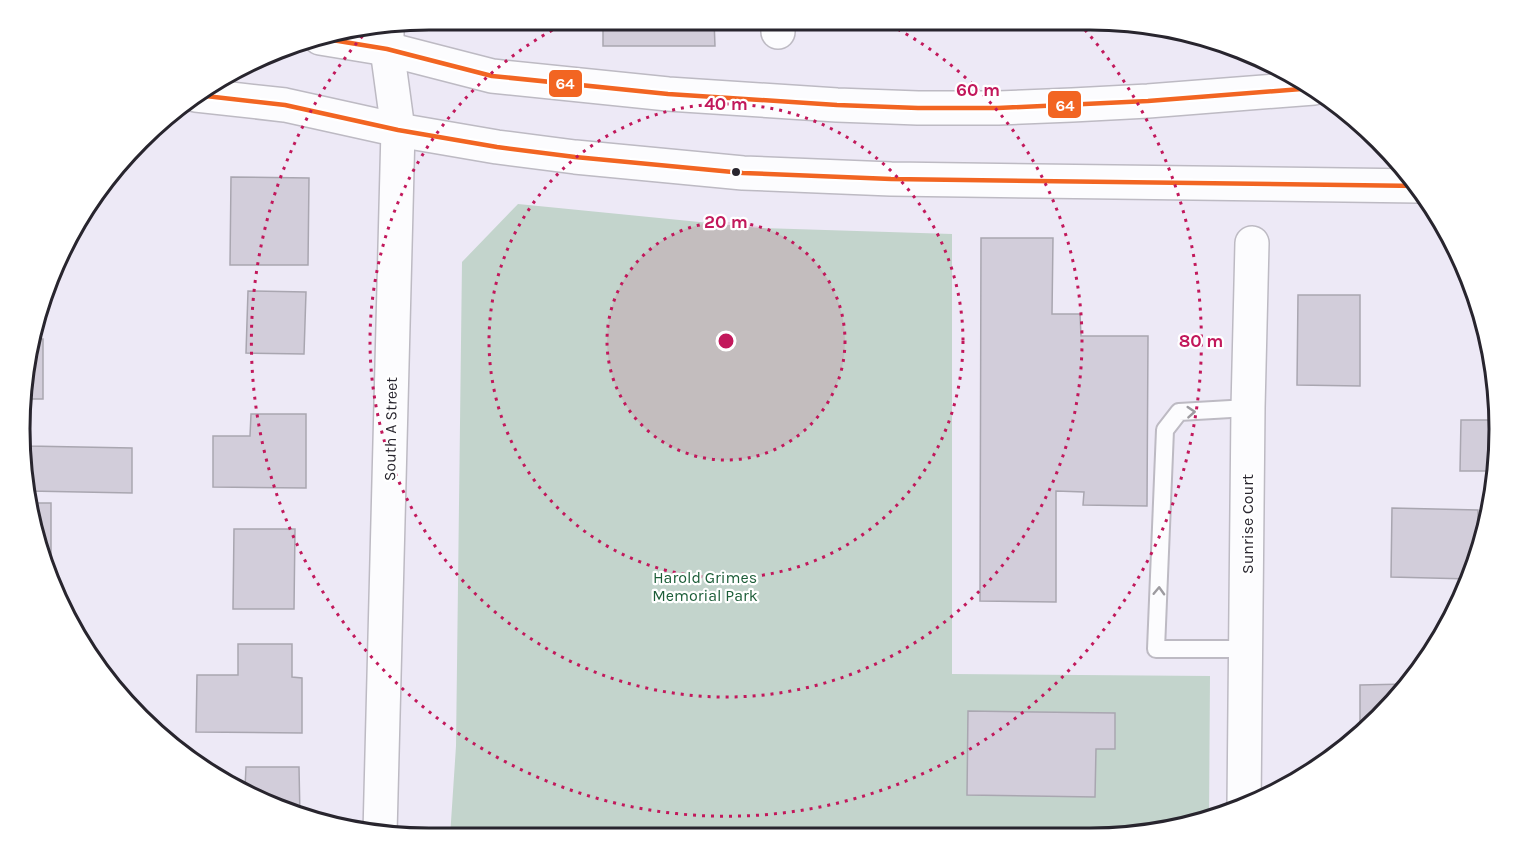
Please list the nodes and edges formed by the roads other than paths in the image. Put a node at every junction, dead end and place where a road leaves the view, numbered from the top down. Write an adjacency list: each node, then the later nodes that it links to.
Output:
1 (351, 38): 2 (street)
2 (387, 38): 3 (street); 5 (street, South A Street)
3 (1300, 89)
4 (208, 96): 5 (street)
5 (398, 130): 6 (street); 11 (street, South A Street)
6 (1407, 186)
7 (1252, 243): 8 (street, Sunrise Court)
8 (1248, 408): 9 (street, Sunrise Court); 9 (lane, one-way to 8)
9 (1246, 649): 10 (street, Sunrise Court)
10 (1244, 797)
11 (380, 825)

